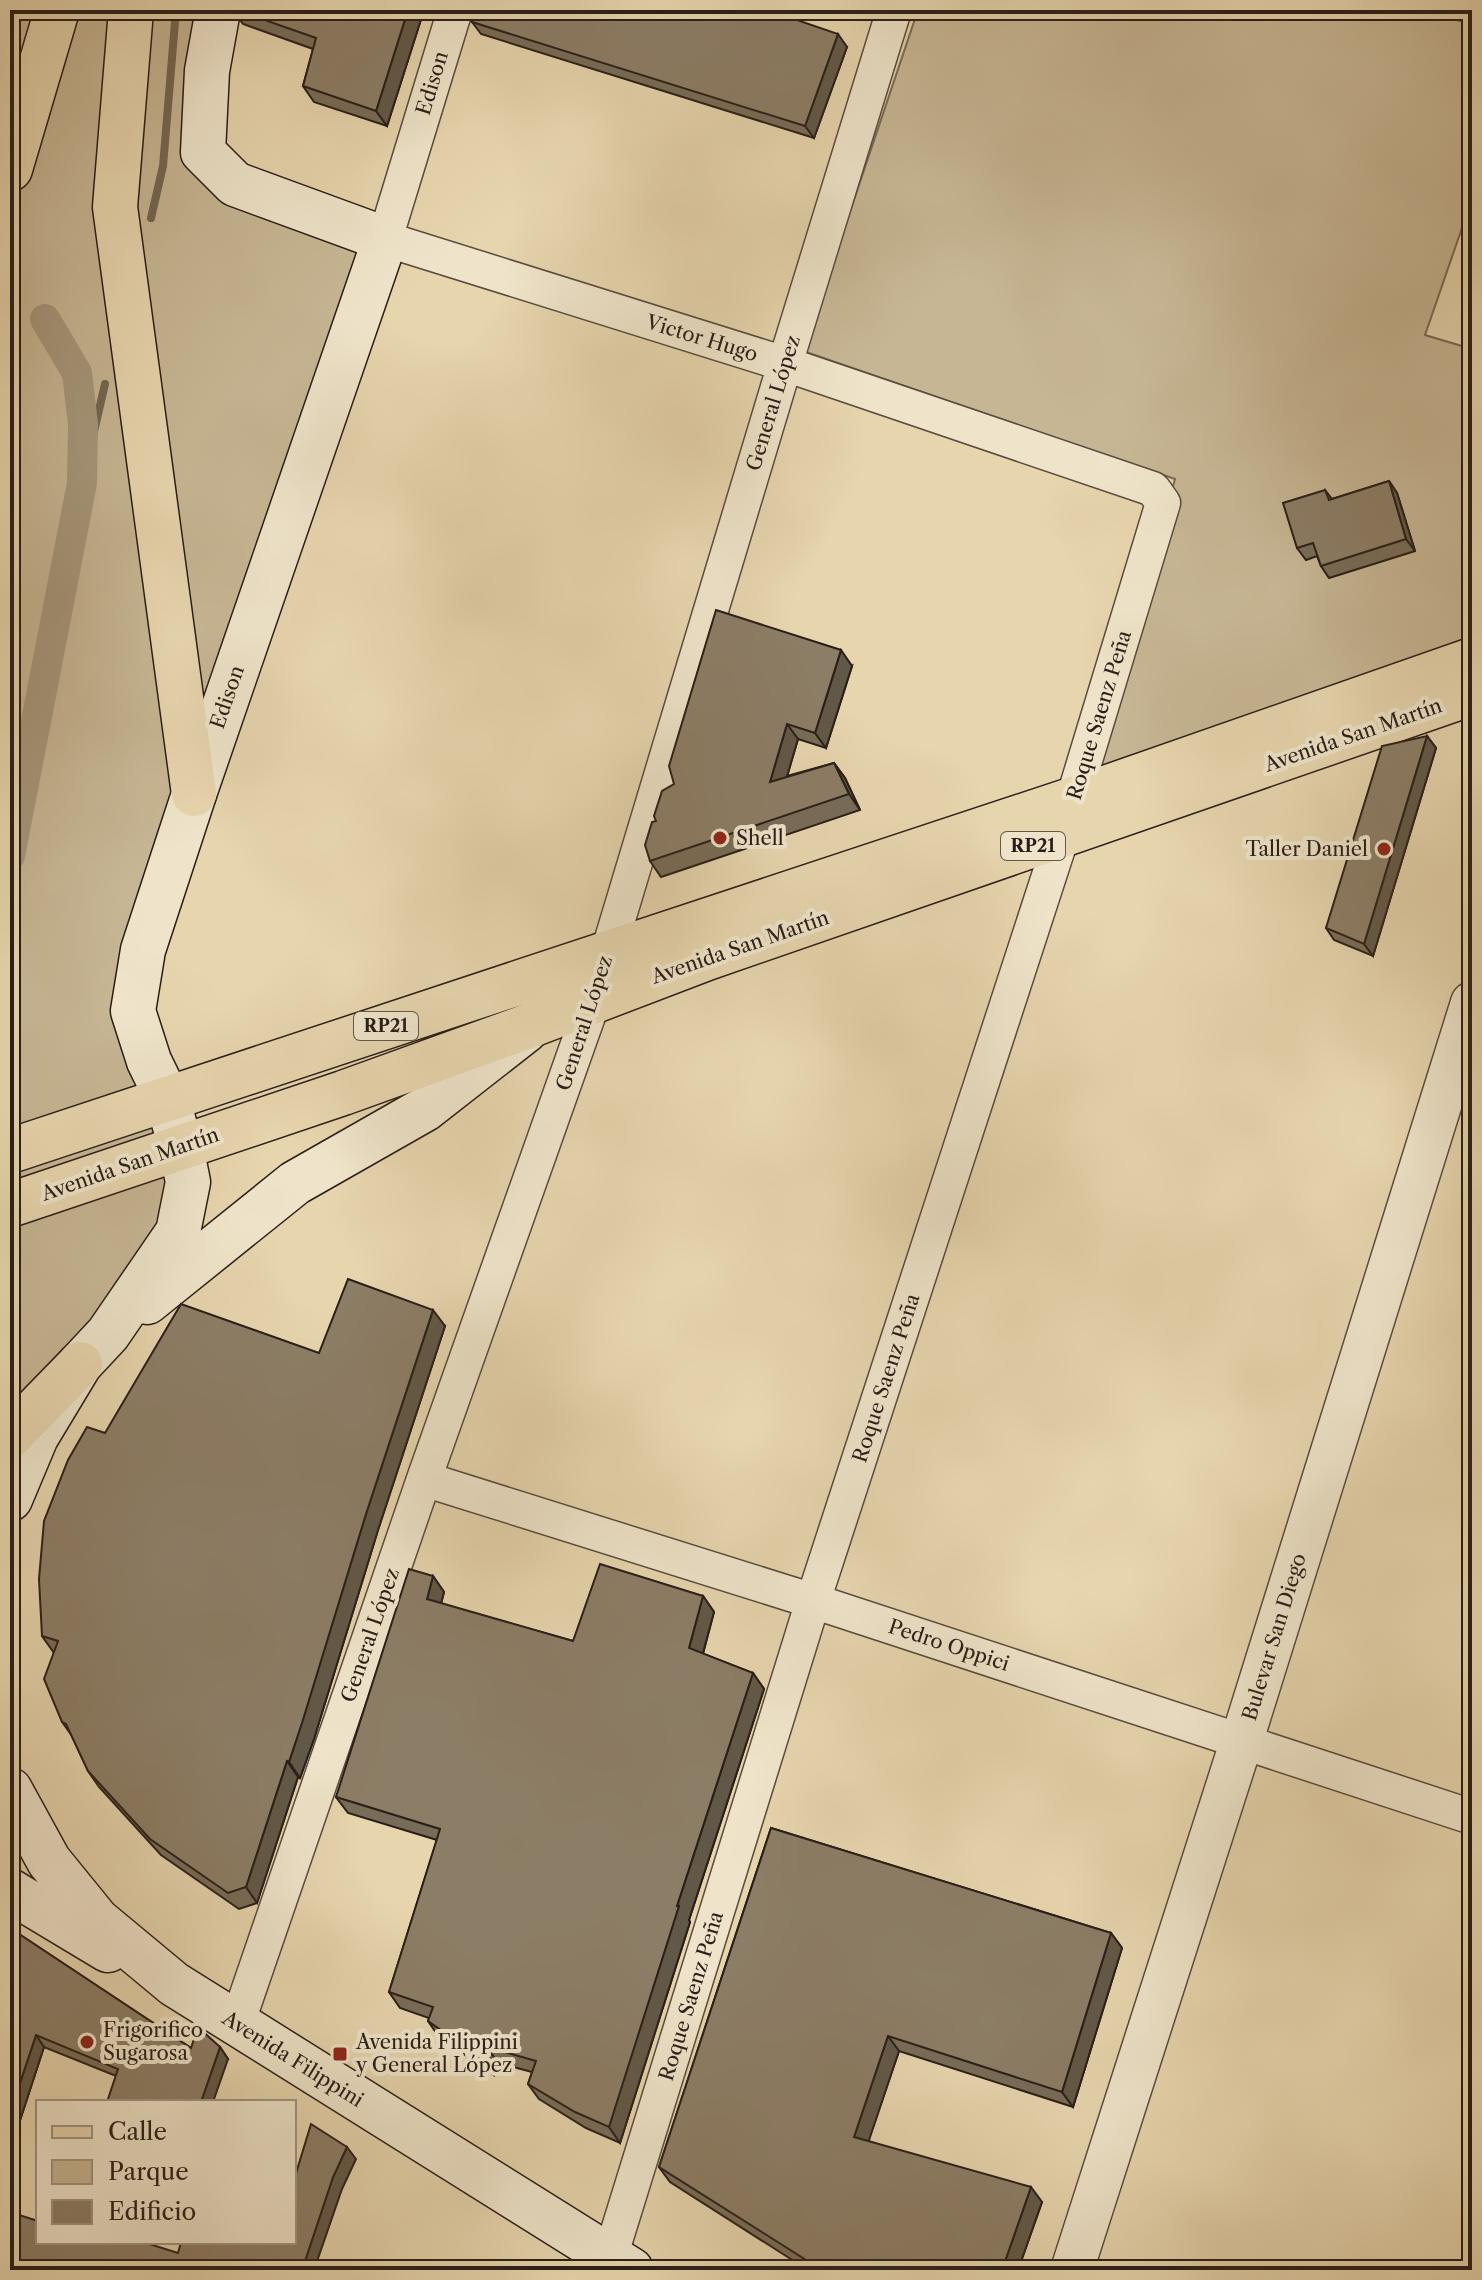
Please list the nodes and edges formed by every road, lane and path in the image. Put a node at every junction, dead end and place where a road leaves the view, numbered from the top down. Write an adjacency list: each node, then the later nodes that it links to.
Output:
1 (57, 10): 6 (main road)
2 (131, 10): 12 (main road)
3 (218, 10): 7 (main road)
4 (455, 10): 7 (street, Edison)
5 (894, 10): 8 (street, General López)
6 (10, 169)
7 (385, 239): 8 (street, Victor Hugo); 12 (main road, Edison)
8 (785, 364): 9 (street, Victor Hugo); 14 (street, General López)
9 (1153, 489): 13 (street, Roque Saenz Peña)
10 (1472, 660): 13 (main road, Avenida San Martín / RP21)
11 (1472, 693): 13 (main road, Avenida San Martín / RP21)
12 (194, 794): 18 (main road, Edison)
13 (1068, 818): 14 (main road, Avenida San Martín / RP21); 15 (main road, Avenida San Martín / RP21); 26 (street, Roque Saenz Peña)
14 (606, 954): 15 (street, General López); 18 (main road, Avenida San Martín / RP21)
15 (594, 999): 17 (main road, Avenida San Martín / RP21); 24 (street, General López)
16 (1472, 1003): 27 (street, Bulevar San Diego)
17 (534, 1024): 19 (main road, Avenida San Martín / RP21); 22 (main road)
18 (167, 1098): 19 (main road, Edison); 20 (main road, Avenida San Martín / RP21)
19 (181, 1147): 21 (main road, Avenida San Martín / RP21); 22 (main road, Edison)
20 (10, 1151)
21 (10, 1205)
22 (94, 1349): 23 (main road); 25 (main road, Edison)
23 (10, 1436)
24 (424, 1479): 26 (street, Pedro Oppici); 32 (street, General López)
25 (10, 1499)
26 (813, 1601): 27 (street, Pedro Oppici); 33 (street, Roque Saenz Peña)
27 (1242, 1740): 29 (street, Pedro Oppici); 34 (street, Bulevar San Diego)
28 (10, 1790): 31 (main road, Avenida Filippini)
29 (1472, 1817)
30 (10, 1891): 31 (main road)
31 (174, 1984): 32 (main road, Avenida Filippini)
32 (237, 2024): 33 (main road, Avenida Filippini)
33 (616, 2266)
34 (1072, 2270)

